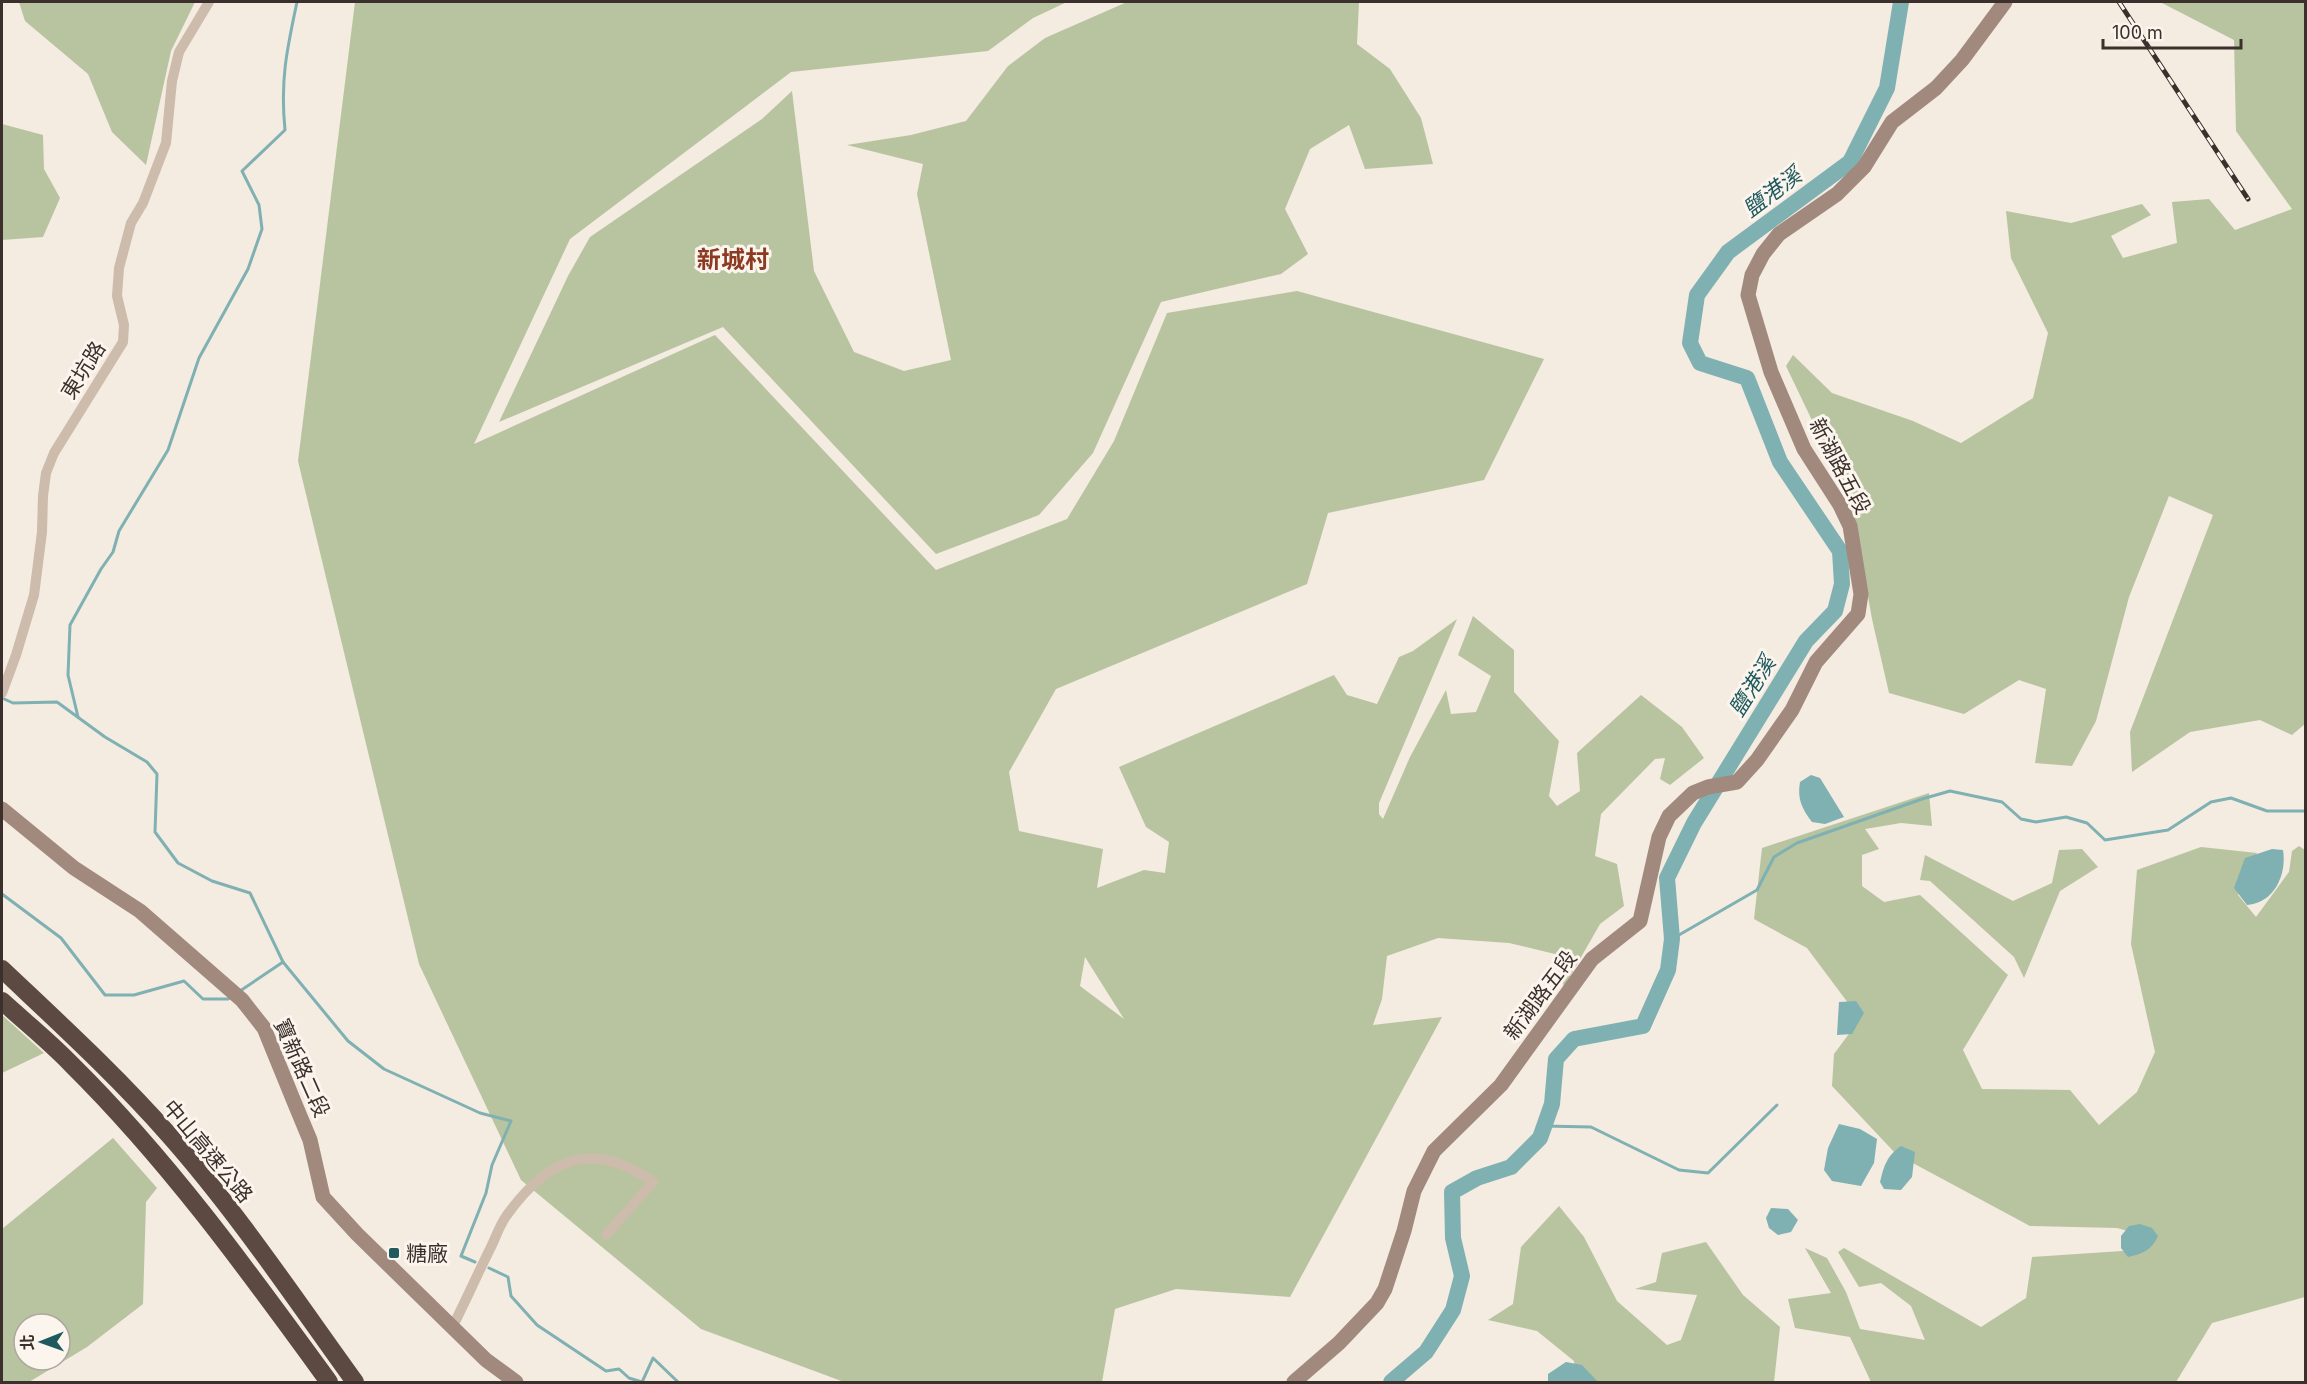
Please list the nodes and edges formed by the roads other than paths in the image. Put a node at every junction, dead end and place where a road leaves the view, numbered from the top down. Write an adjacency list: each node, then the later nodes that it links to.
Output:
1 (209, 2): 3 (street, 東坑路)
2 (2005, 2): 12 (street, 新湖路五段)
3 (2, 693)
4 (2, 809): 8 (street, 寶新路二段)
5 (2, 969): 10 (highway, 中山高速公路)
6 (2, 1001): 9 (highway, 中山高速公路)
7 (606, 1235): 8 (street)
8 (453, 1326): 11 (street, 寶新路二段)
9 (328, 1383)
10 (355, 1383)
11 (516, 1383)
12 (1294, 1383)

